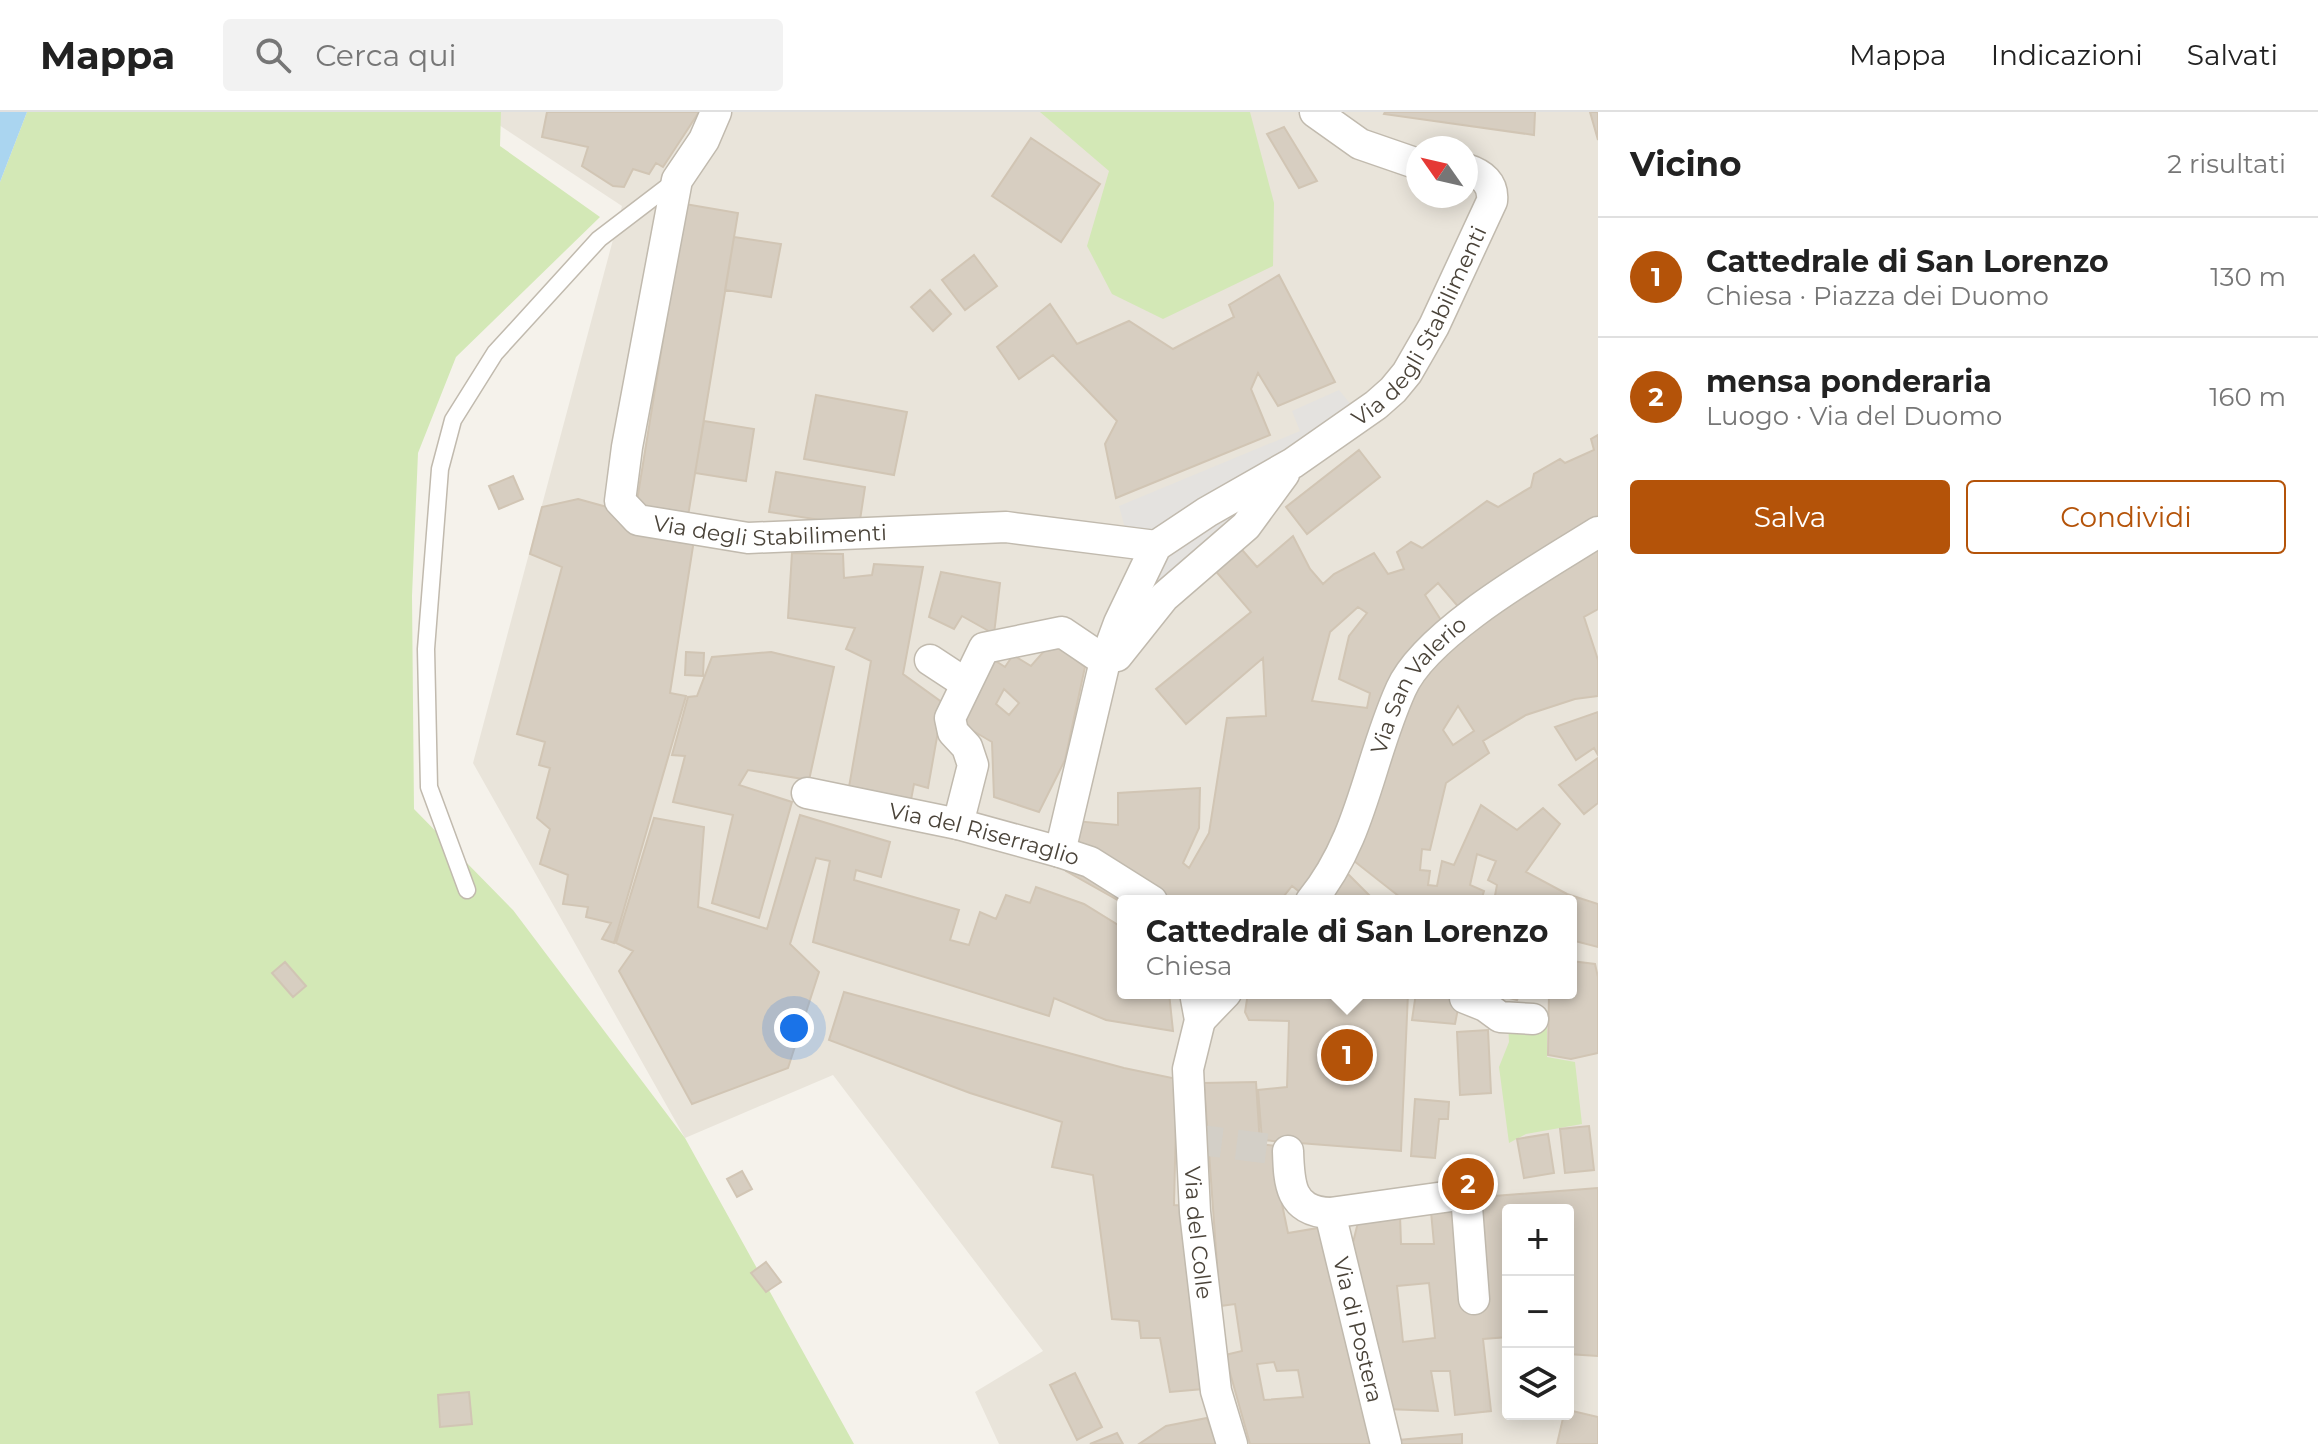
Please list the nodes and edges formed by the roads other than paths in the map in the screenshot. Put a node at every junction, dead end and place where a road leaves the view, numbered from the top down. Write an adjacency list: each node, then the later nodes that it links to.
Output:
1 (716, 112): 5 (street, Via degli Stabilimenti)
2 (1315, 112): 3 (street)
3 (1406, 160)
4 (1478, 175): 6 (street, Via degli Stabilimenti)
5 (677, 180): 8 (street, Via degli Stabilimenti); 15 (lane, Via degli Stabilimenti)
6 (1293, 463): 8 (street); 10 (street)
7 (1598, 532): 17 (street, Via San Valerio)
8 (1156, 546): 10 (street)
9 (930, 660): 11 (street)
10 (1103, 668): 11 (street); 14 (street)
11 (965, 683): 13 (street)
12 (807, 793): 13 (street, Via del Riserraglio)
13 (958, 824): 14 (street, Via del Riserraglio)
14 (1060, 852): 16 (street, Via del Riserraglio)
15 (467, 890)
16 (1142, 895)
17 (1315, 895)
18 (1468, 999): 20 (street)
19 (1198, 1007): 24 (street, Via del Colle)
20 (1533, 1019)
21 (1288, 1151): 22 (street)
22 (1330, 1213): 23 (street); 25 (street, Via di Postera)
23 (1474, 1299)
24 (1232, 1444)
25 (1386, 1444)

